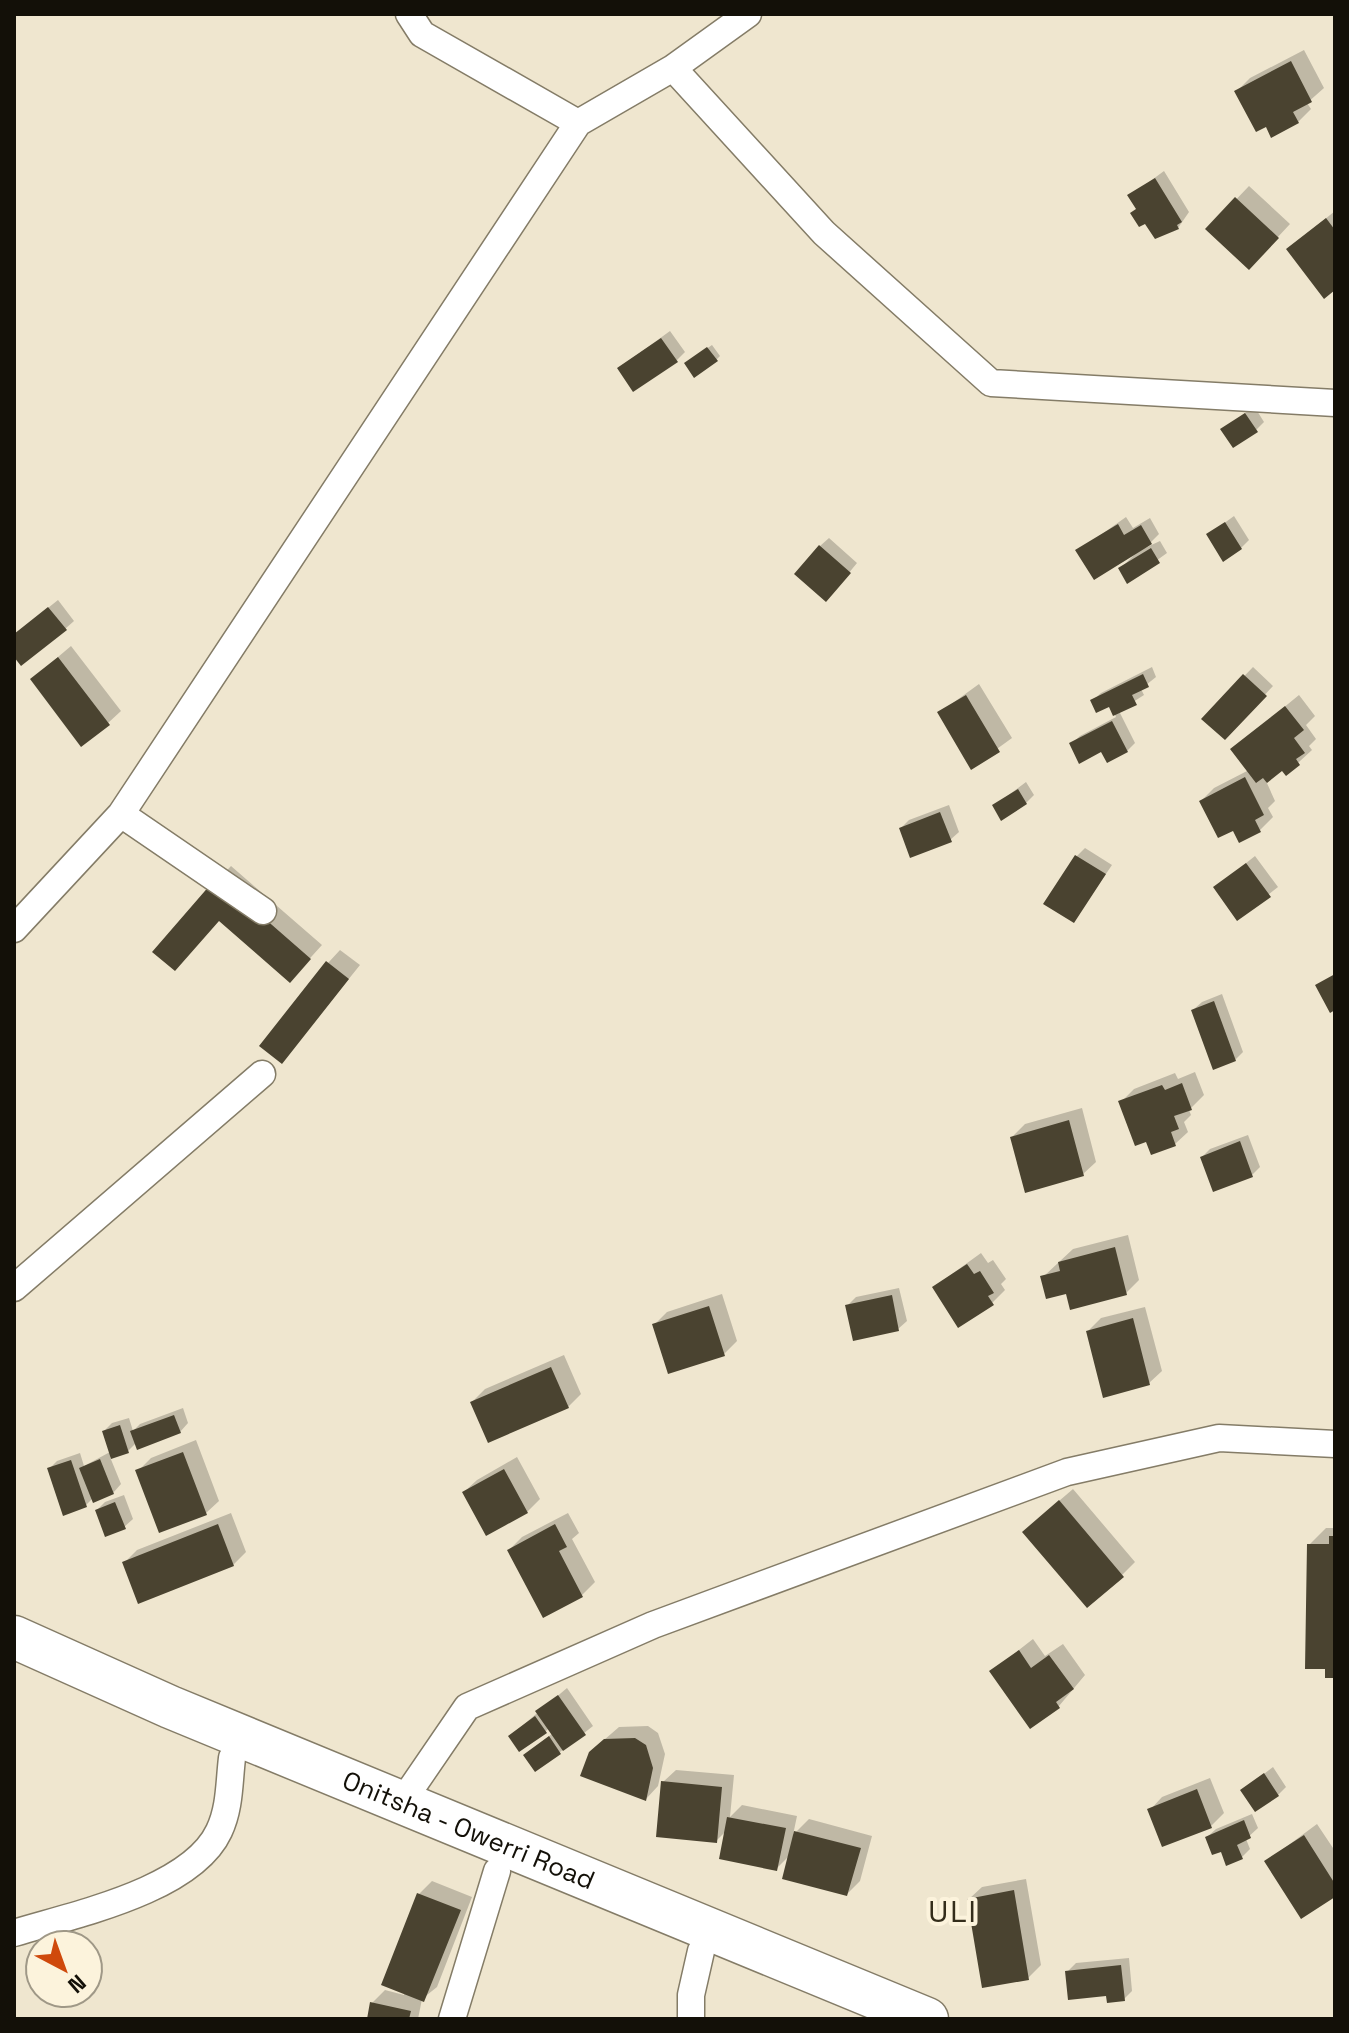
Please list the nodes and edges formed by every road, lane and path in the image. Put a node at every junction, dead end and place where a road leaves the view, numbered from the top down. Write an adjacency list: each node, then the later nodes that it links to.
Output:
1 (409, 14): 4 (street)
2 (748, 14): 3 (street)
3 (673, 68): 4 (street); 5 (street)
4 (578, 123): 6 (street)
5 (1335, 403)
6 (121, 814): 7 (street); 8 (street)
7 (263, 911)
8 (14, 929)
9 (262, 1074): 10 (street)
10 (14, 1288)
11 (1335, 1444): 15 (street)
12 (14, 1637): 15 (highway, Onitsha - Owerri Road)
13 (14, 1661): 14 (highway, Onitsha - Owerri Road)
14 (232, 1758): 16 (highway, Onitsha - Owerri Road); 17 (street)
15 (402, 1802): 22 (highway, Onitsha - Owerri Road)
16 (497, 1871): 18 (highway, Onitsha - Owerri Road); 19 (street)
17 (14, 1933)
18 (701, 1951): 20 (street); 21 (highway, Onitsha - Owerri Road)
19 (452, 2019)
20 (691, 2019)
21 (868, 2019)
22 (927, 2019)

